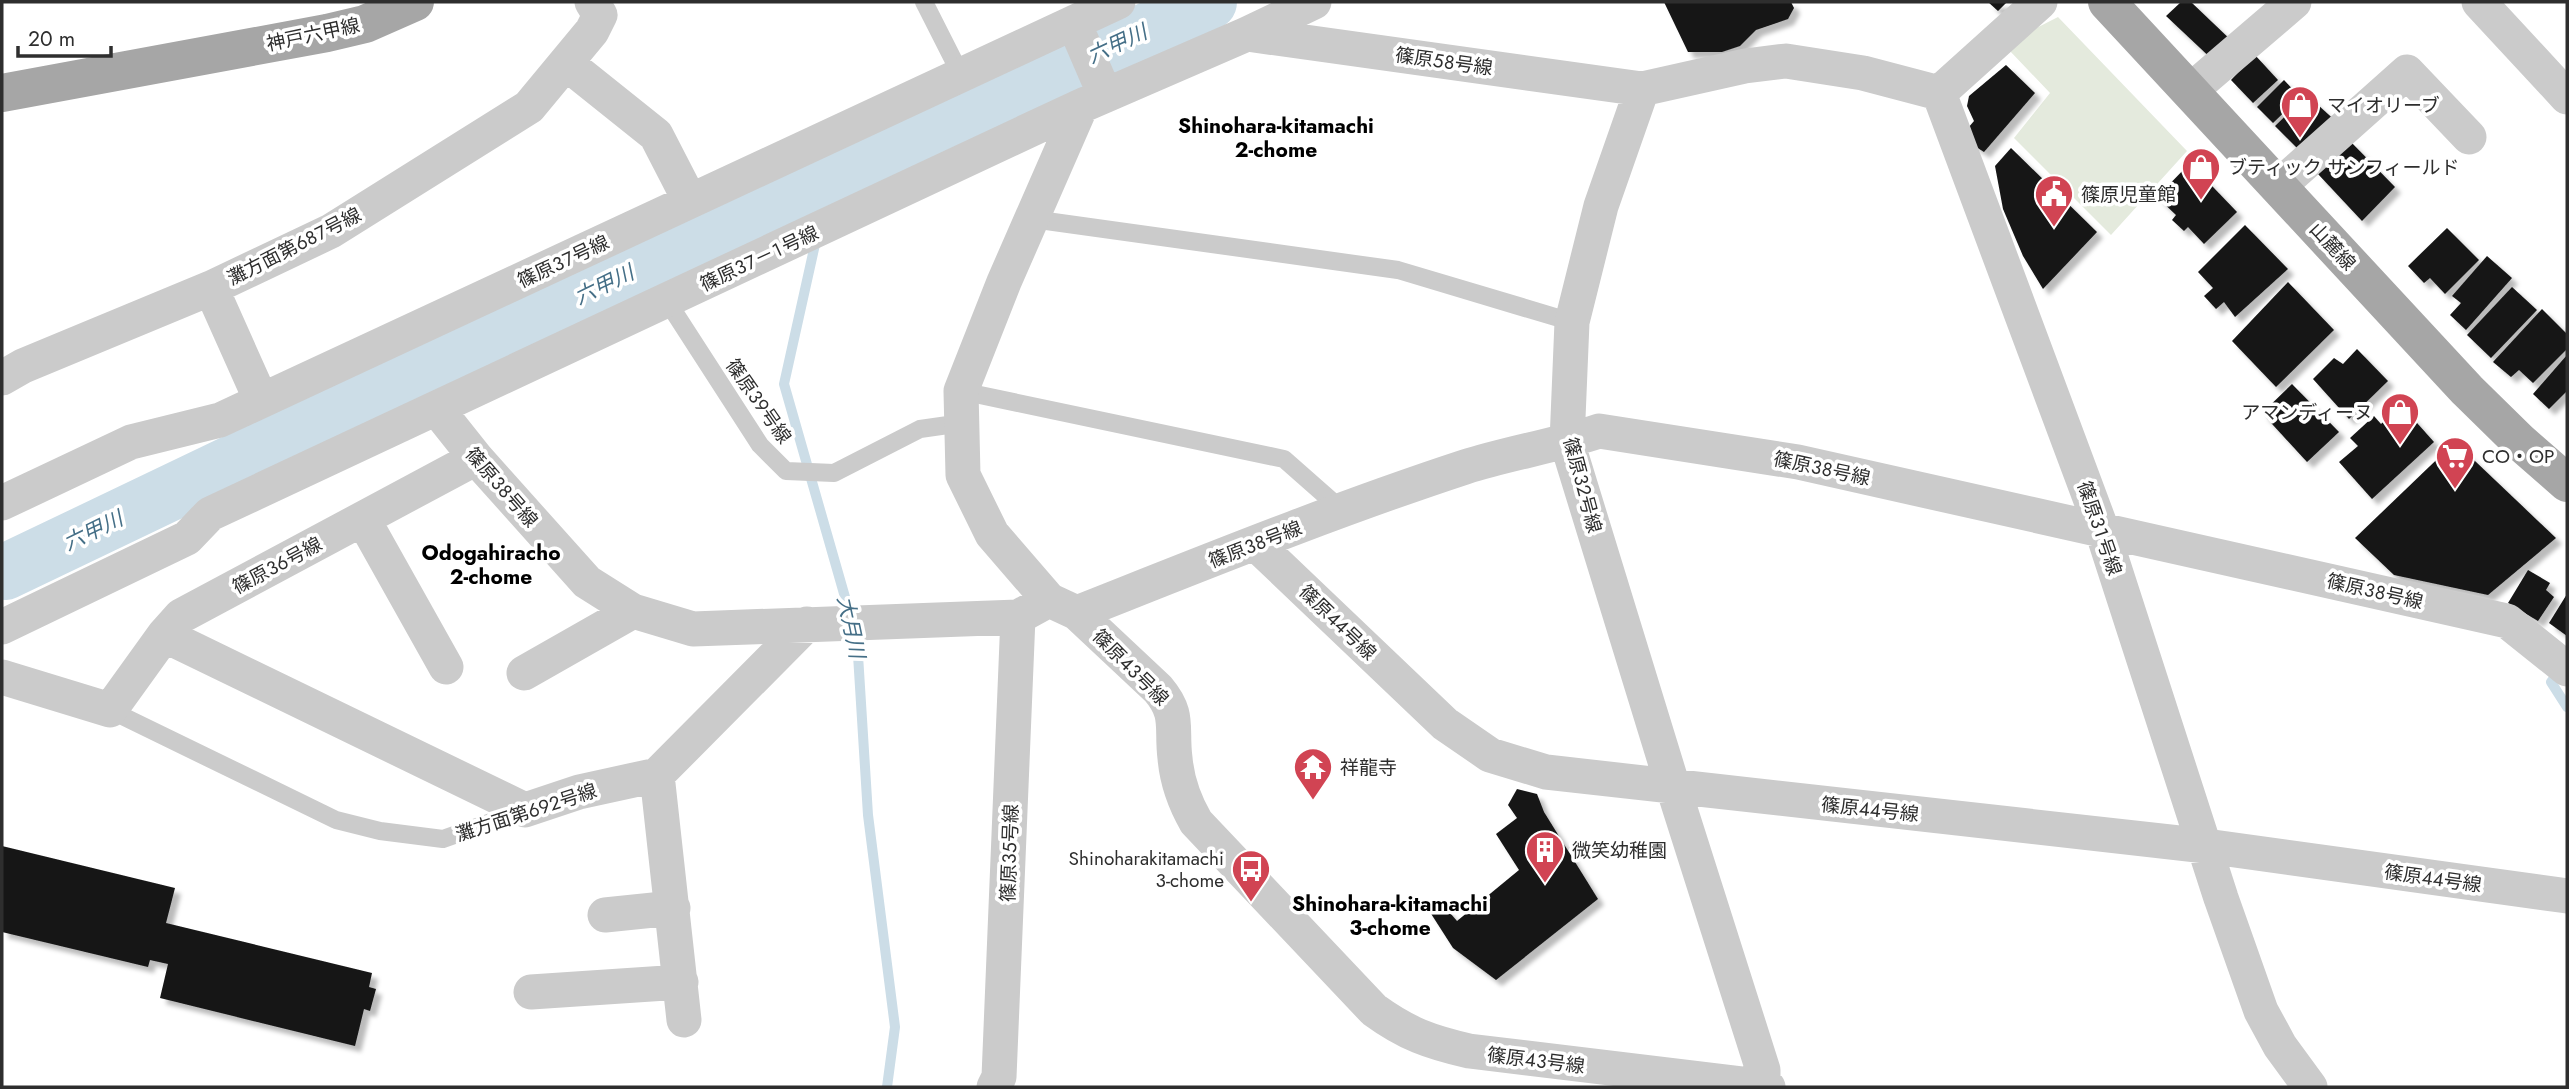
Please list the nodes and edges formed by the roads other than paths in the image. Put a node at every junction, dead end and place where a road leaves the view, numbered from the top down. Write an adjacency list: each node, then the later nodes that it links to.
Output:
1 (415, 2): 16 (main road, 神戸六甲線)
2 (592, 2): 12 (street, 灘方面第６８７号線)
3 (924, 2): 13 (lane)
4 (1118, 2): 10 (street, 篠原３７号線)
5 (1314, 2): 11 (street, 篠原３７－１号線)
6 (2040, 2): 17 (street)
7 (2107, 2): 15 (main road, 山麓線)
8 (2294, 2): 15 (street)
9 (2479, 2): 18 (street)
10 (1074, 23): 13 (street, 篠原３７号線); 19 (street)
11 (1247, 34): 14 (street, 篠原５８号線); 19 (street, 篠原３７－１号線)
12 (566, 63): 22 (street); 24 (street, 灘方面第６８７号線)
13 (961, 75): 22 (street, 篠原３７号線)
14 (1642, 89): 17 (street); 26 (street, 篠原３２号線)
15 (2190, 91): 21 (main road, 山麓線)
16 (2, 93)
17 (1939, 93): 37 (street, 篠原３１号線)
18 (2567, 97)
19 (1093, 101): 23 (street, 篠原４３号線); 25 (street, 篠原３７－１号線)
20 (2469, 137): 21 (street)
21 (2278, 187): 33 (main road, 山麓線)
22 (690, 201): 28 (street, 篠原３７号線)
23 (1031, 219): 26 (lane); 29 (street, 篠原４３号線)
24 (211, 288): 27 (street, 灘方面第６８７号線); 28 (street)
25 (667, 301): 29 (lane, 篠原３９号線); 30 (street, 篠原３７－１号線)
26 (1572, 322): 31 (street, 篠原３２号線)
27 (2, 378)
28 (261, 400): 34 (street, 篠原３７号線)
29 (961, 407): 35 (lane); 39 (street, 篠原４３号線)
30 (437, 409): 32 (street, 篠原３８号線); 43 (street, 篠原３７－１号線)
31 (1567, 442): 35 (street, 篠原３８号線); 37 (street, 篠原３８号線); 51 (street, 篠原３２号線)
32 (476, 458): 36 (street, 篠原３６号線); 40 (street, 篠原３８号線)
33 (2567, 482)
34 (2, 503)
35 (1343, 511): 38 (street, 篠原３８号線)
36 (363, 519): 44 (street, 篠原３６号線); 46 (street)
37 (2102, 530): 45 (street, 篠原３８号線); 53 (street, 篠原３１号線)
38 (1255, 542): 39 (street, 篠原３８号線); 51 (street, 篠原４４号線)
39 (1063, 607): 41 (street, 篠原３８号線); 60 (street, 篠原４３号線)
40 (633, 611): 42 (street, 篠原３８号線); 47 (street)
41 (1018, 617): 42 (street, 篠原３８号線); 61 (street, 篠原３５号線)
42 (807, 624): 50 (street)
43 (2, 627)
44 (164, 635): 49 (street, 篠原３６号線); 52 (street)
45 (2557, 661)
46 (446, 667)
47 (524, 673)
48 (2, 677): 49 (street, 灘方面第６９２号線)
49 (110, 710): 52 (lane, 灘方面第６９２号線)
50 (657, 775): 52 (street, 灘方面第６９２号線); 55 (street)
51 (1673, 787): 53 (street, 篠原４４号線); 62 (street, 篠原３２号線)
52 (524, 810)
53 (2206, 846): 54 (street, 篠原４４号線); 64 (street, 篠原３１号線)
54 (2567, 896)
55 (673, 908): 56 (street); 57 (street)
56 (605, 915)
57 (681, 982): 58 (street); 59 (street)
58 (531, 992)
59 (684, 1020)
60 (1658, 1081): 62 (street, 篠原４３号線)
61 (993, 1087)
62 (1763, 1087): 63 (street, 篠原４３号線)
63 (1768, 1087)
64 (2310, 1087)

